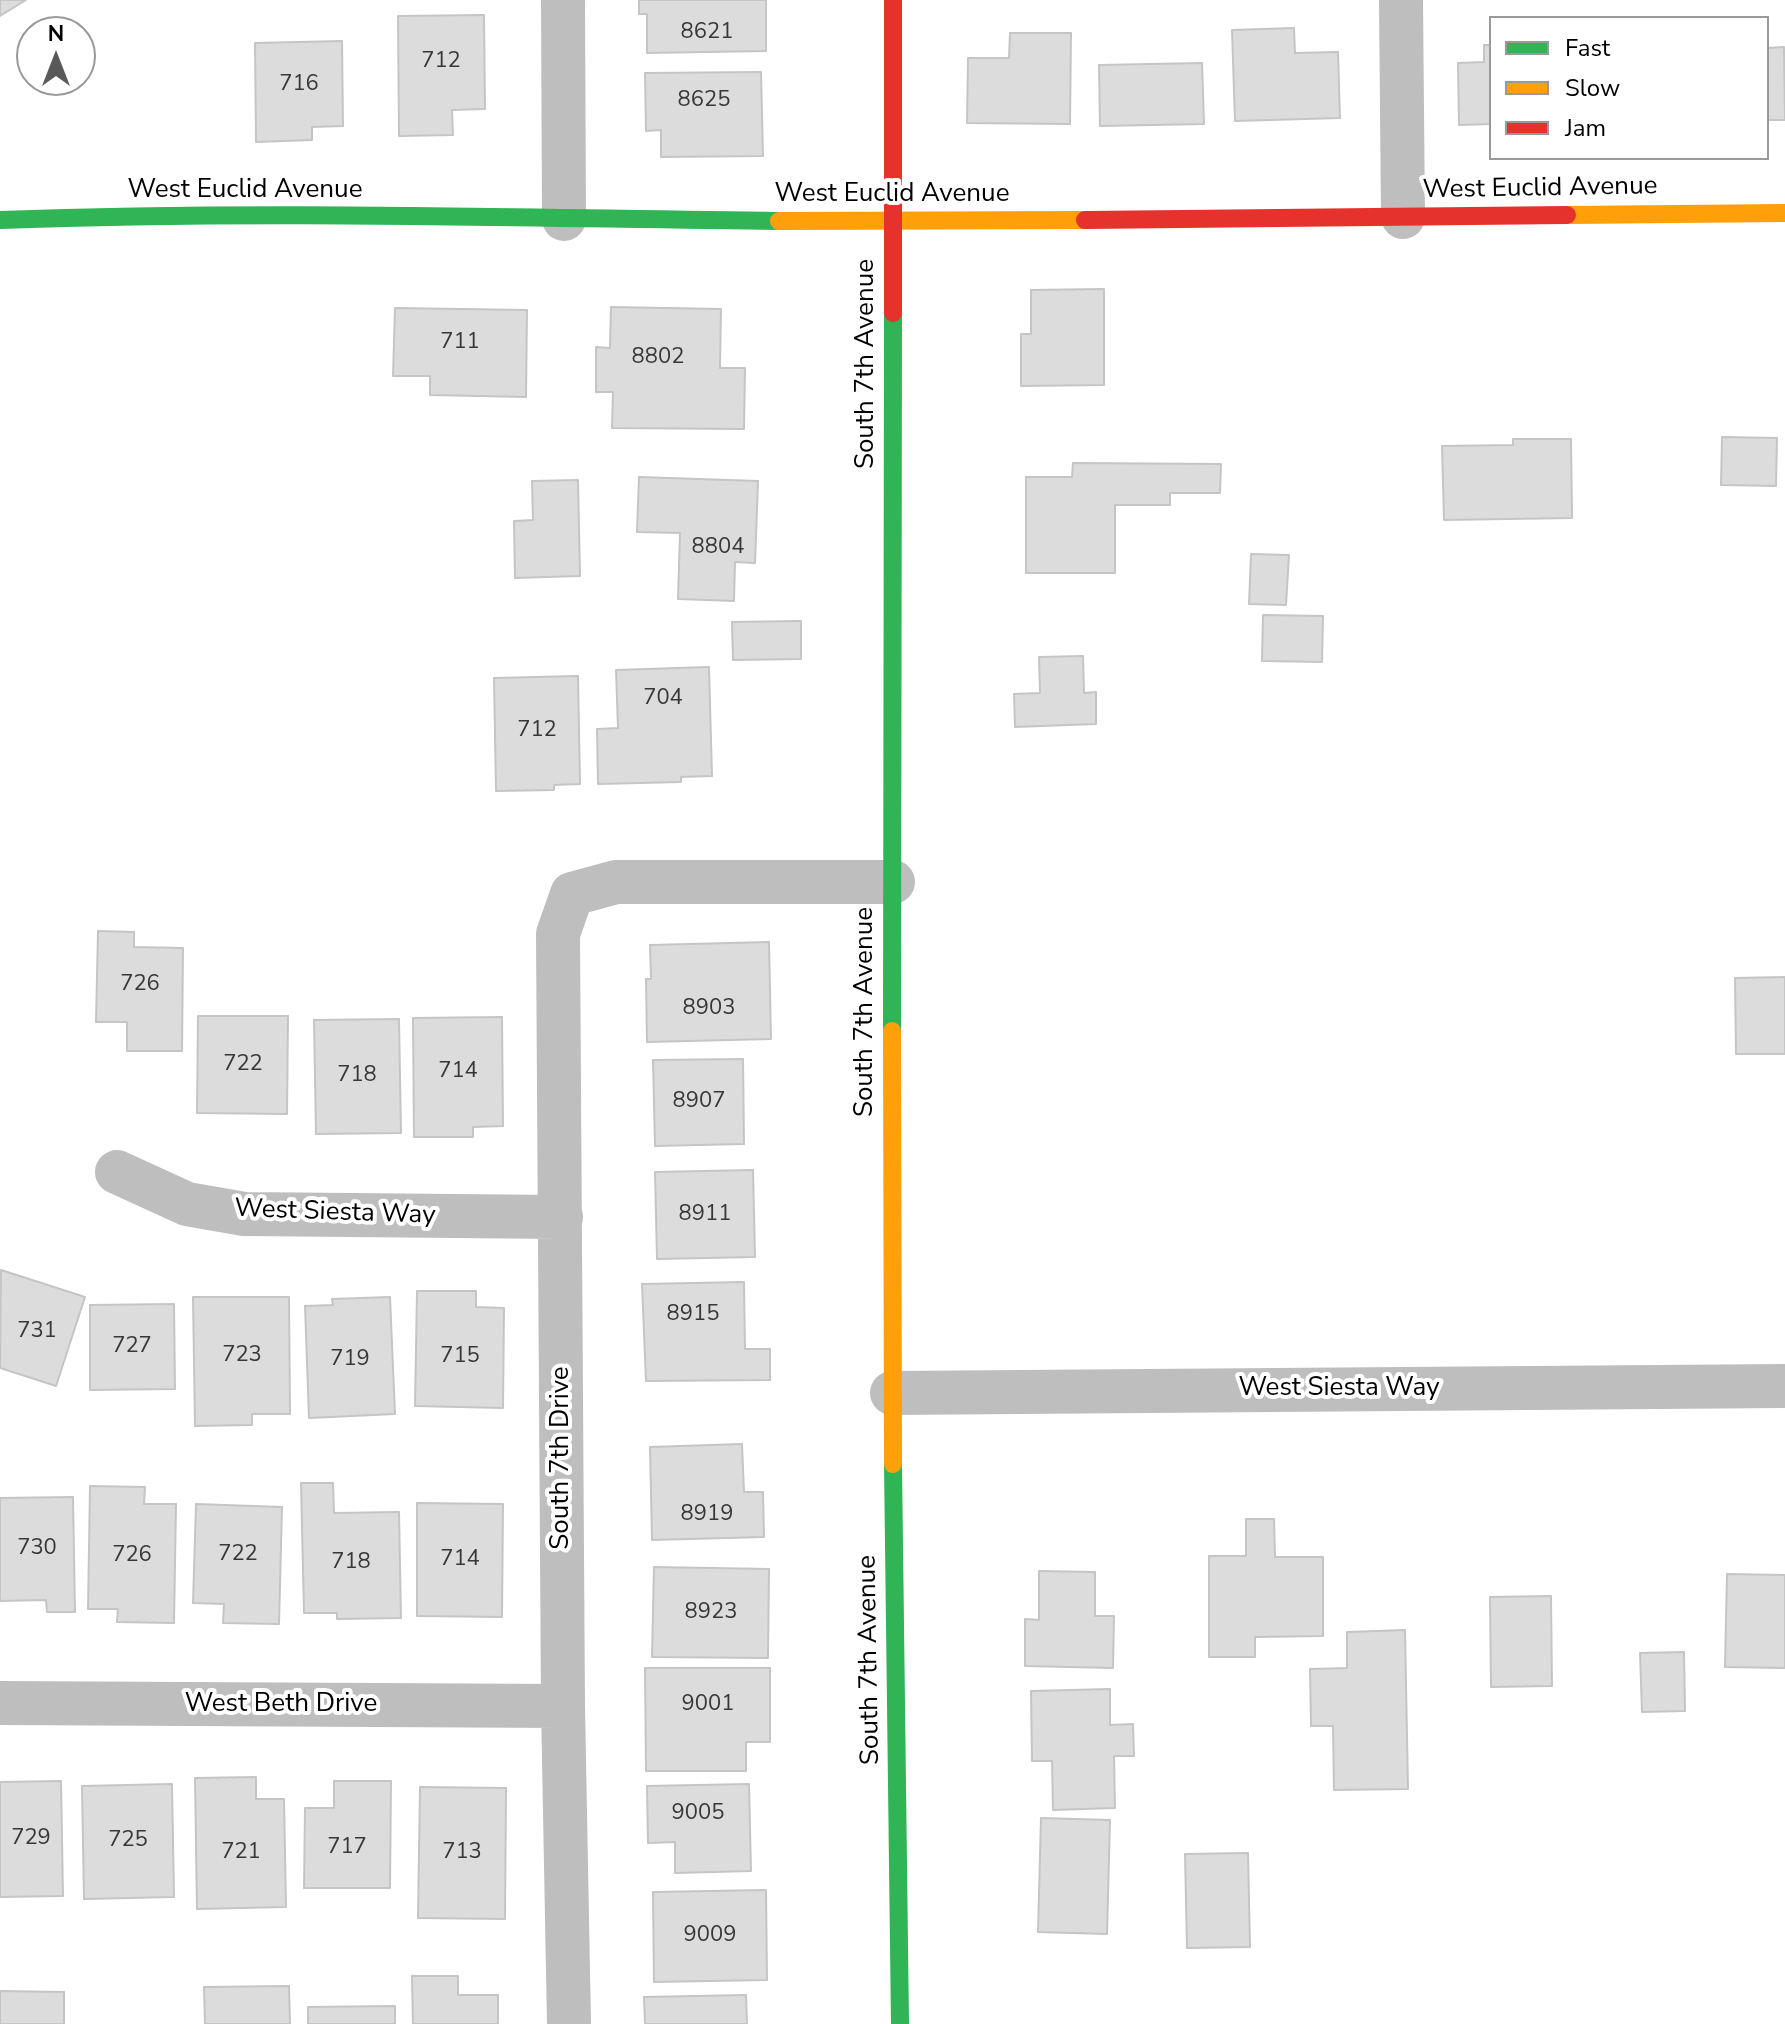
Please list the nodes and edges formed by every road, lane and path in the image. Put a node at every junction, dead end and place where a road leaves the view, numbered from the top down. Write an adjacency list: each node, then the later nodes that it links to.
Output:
1 (563, 0): 6 (street)
2 (893, 0): 8 (street, South 7th Avenue)
3 (1401, 0): 5 (street)
4 (1785, 213): 5 (street, West Euclid Avenue)
5 (1403, 217): 8 (street, West Euclid Avenue)
6 (564, 219): 7 (street, West Euclid Avenue); 8 (street, West Euclid Avenue)
7 (0, 220)
8 (893, 222): 9 (street, South 7th Avenue)
9 (893, 882): 11 (street, South 7th Drive); 13 (street, South 7th Avenue)
10 (117, 1172): 11 (street, West Siesta Way)
11 (561, 1217): 15 (street, South 7th Drive)
12 (1785, 1386): 13 (street, West Siesta Way)
13 (892, 1393): 17 (street, South 7th Avenue)
14 (0, 1703): 15 (street, West Beth Drive)
15 (563, 1706): 16 (street, South 7th Drive)
16 (569, 2024)
17 (900, 2024)

